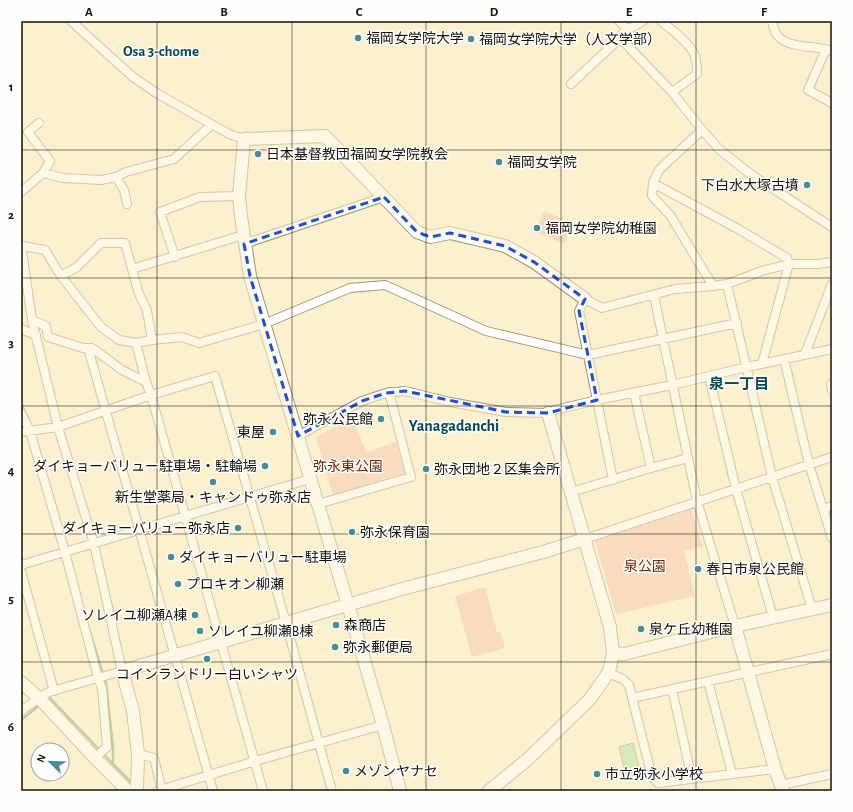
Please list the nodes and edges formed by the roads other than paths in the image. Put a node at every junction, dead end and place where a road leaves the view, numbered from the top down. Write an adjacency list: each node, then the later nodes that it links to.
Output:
1 (71, 21): 13 (street)
2 (619, 21): 6 (street)
3 (643, 21): 6 (street)
4 (661, 21): 10 (street)
5 (772, 21): 8 (street)
6 (626, 28): 7 (street)
7 (620, 38): 9 (street); 10 (street)
8 (829, 50): 11 (street)
9 (571, 84)
10 (672, 92): 14 (street)
11 (832, 103)
12 (38, 123): 16 (street)
13 (211, 125): 15 (street); 17 (street)
14 (702, 130): 18 (street); 23 (street)
15 (244, 139): 20 (street); 21 (street)
16 (44, 173): 17 (street); 19 (street)
17 (116, 177): 22 (street)
18 (653, 183): 28 (street); 33 (street)
19 (21, 192)
20 (239, 196): 24 (street); 26 (street)
21 (384, 197): 24 (street); 35 (street)
22 (126, 204)
23 (832, 227)
24 (244, 240): 26 (street); 38 (street)
25 (22, 245): 30 (street); 36 (street)
26 (175, 257): 29 (street)
27 (832, 262): 28 (street)
28 (788, 264): 31 (street); 49 (street)
29 (132, 269): 30 (street); 41 (street)
30 (61, 276): 43 (street)
31 (728, 284): 33 (street); 37 (street)
32 (832, 284): 46 (street)
33 (713, 286): 34 (street)
34 (654, 296): 35 (street); 42 (street)
35 (585, 299): 47 (street)
36 (32, 320): 40 (street); 44 (street)
37 (737, 323): 42 (street); 50 (street)
38 (264, 324): 41 (street); 47 (street); 65 (street)
39 (21, 329): 40 (street)
40 (36, 335): 63 (street)
41 (152, 340): 43 (street)
42 (662, 340): 47 (street); 54 (street)
43 (136, 343): 52 (street)
44 (88, 348): 52 (street); 60 (street)
45 (832, 349): 46 (street)
46 (805, 354): 48 (street)
47 (588, 355): 59 (street)
48 (784, 360): 49 (street); 68 (street)
49 (762, 364): 50 (street)
50 (747, 367): 51 (street); 70 (street)
51 (709, 376): 54 (street); 73 (street)
52 (146, 382): 58 (street)
53 (832, 384): 55 (street)
54 (672, 385): 57 (street); 67 (street)
55 (832, 391)
56 (389, 392): 62 (street); 65 (street); 77 (street)
57 (634, 393): 59 (street); 69 (street)
58 (151, 395): 60 (street); 75 (street); 80 (street)
59 (597, 400): 62 (street); 72 (street)
60 (106, 411): 63 (street); 81 (street)
61 (21, 413): 64 (street)
62 (548, 413): 74 (street)
63 (58, 427): 64 (street); 84 (street)
64 (29, 431): 85 (street)
65 (298, 436): 71 (street)
66 (832, 457): 68 (street)
67 (688, 458): 69 (street); 76 (street)
68 (809, 464): 70 (street); 79 (street)
69 (651, 468): 72 (street)
70 (772, 477): 73 (street); 90 (street)
71 (310, 479): 75 (street); 77 (street)
72 (613, 480): 74 (street)
73 (736, 489): 76 (street); 91 (street)
74 (571, 492): 83 (street)
75 (250, 498): 80 (street); 92 (street)
76 (697, 501): 83 (street); 93 (street)
77 (318, 504): 88 (street)
78 (832, 506): 79 (street)
79 (824, 509): 82 (street)
80 (186, 517): 81 (street); 94 (street)
81 (139, 531): 84 (street); 96 (street)
82 (832, 538)
83 (585, 539): 88 (street); 95 (street)
84 (94, 544): 85 (street); 98 (street)
85 (65, 552): 86 (street); 101 (street)
86 (21, 565)
87 (21, 571): 105 (street)
88 (348, 605): 92 (street); 109 (street)
89 (832, 605): 90 (street)
90 (812, 609): 91 (street)
91 (773, 617): 93 (street)
92 (286, 623): 94 (street); 110 (street)
93 (735, 626): 95 (street); 100 (street)
94 (222, 642): 96 (street); 113 (street)
95 (614, 653): 99 (street)
96 (174, 656): 98 (street); 117 (street)
97 (832, 656): 100 (street)
98 (122, 671): 101 (street); 112 (street)
99 (608, 673): 106 (street); 126 (street)
100 (748, 673): 102 (street); 114 (street)
101 (98, 678): 105 (street); 111 (street)
102 (708, 681): 104 (street); 115 (street)
103 (21, 682): 107 (street)
104 (672, 689): 106 (street); 118 (street)
105 (54, 691): 107 (street)
106 (632, 698): 118 (street)
107 (42, 701): 108 (street); 111 (street)
108 (21, 711)
109 (383, 725): 110 (street); 125 (street)
110 (319, 744): 113 (street); 124 (street)
111 (99, 754): 119 (street)
112 (138, 754): 119 (street); 121 (street)
113 (254, 761): 117 (street); 123 (street)
114 (775, 768): 115 (street); 120 (street)
115 (732, 774): 118 (street)
116 (832, 774): 120 (street)
117 (208, 776): 121 (street); 122 (street)
118 (692, 779)
119 (134, 788)
120 (782, 788)
121 (160, 790)
122 (212, 791)
123 (263, 791)
124 (332, 791)
125 (400, 791)
126 (489, 791)

